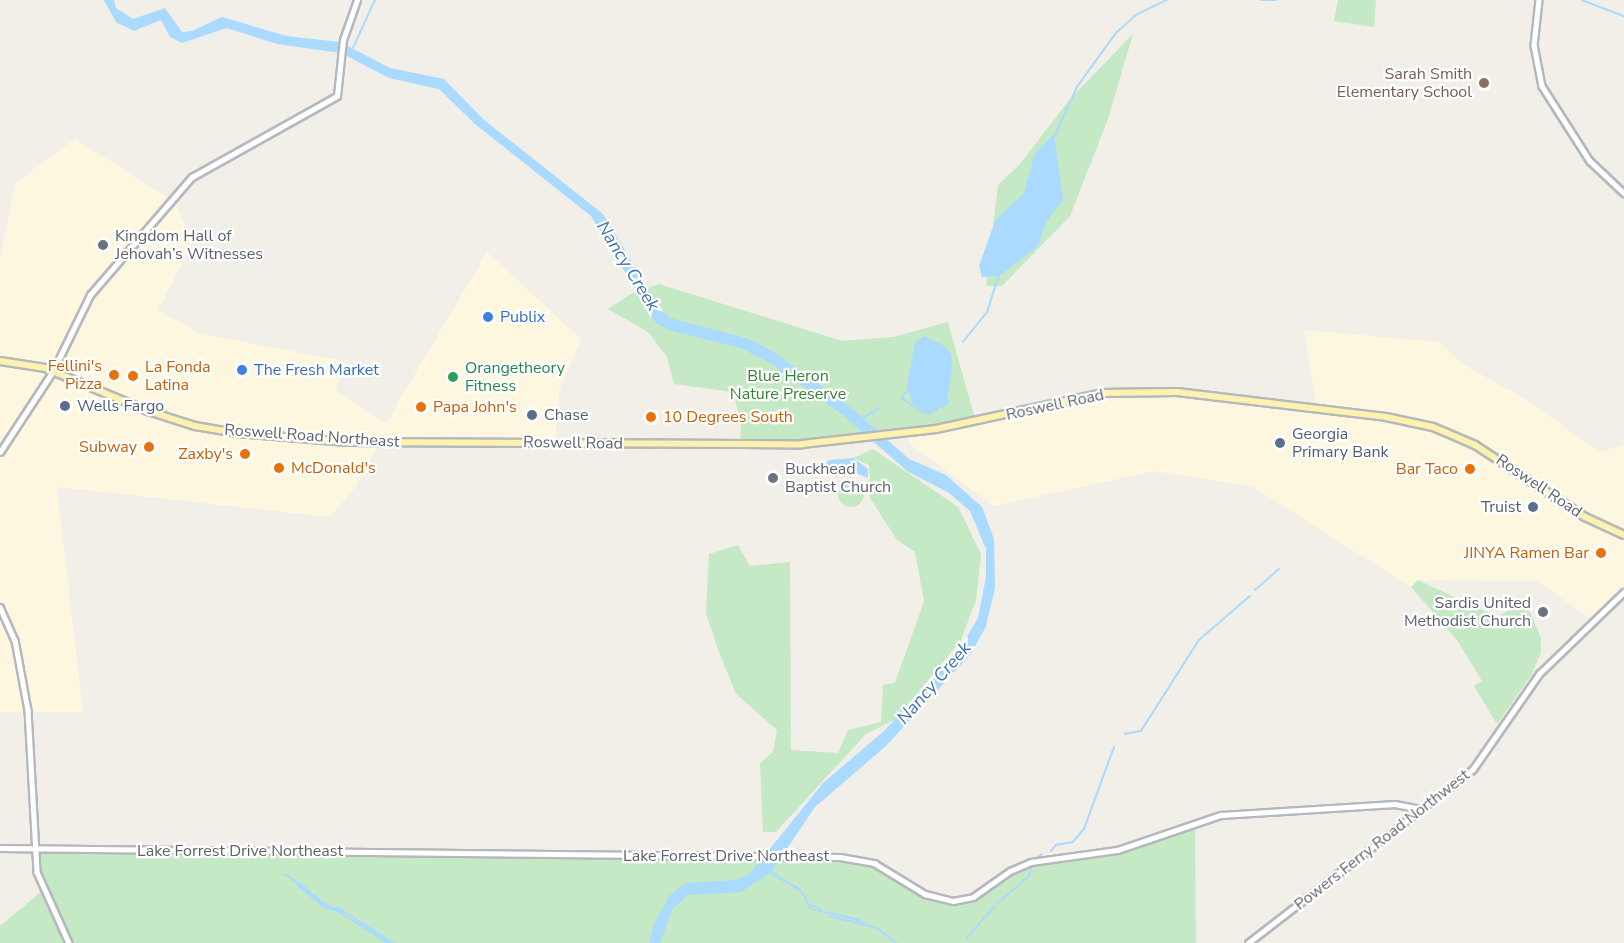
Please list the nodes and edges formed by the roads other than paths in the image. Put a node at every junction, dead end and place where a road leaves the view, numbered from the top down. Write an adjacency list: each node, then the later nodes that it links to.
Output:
1 (357, 0): 5 (street)
2 (1539, 0): 3 (street)
3 (1624, 194)
4 (0, 361): 5 (main road, Roswell Road Northeast)
5 (53, 371): 6 (main road, Roswell Road Northeast); 7 (street)
6 (456, 442): 8 (main road, Roswell Road)
7 (0, 452)
8 (1624, 535)
9 (1624, 592): 11 (street, Powers Ferry Road Northwest)
10 (0, 607): 13 (street)
11 (1422, 809): 13 (street, Lake Forrest Drive Northeast); 15 (street, Powers Ferry Road Northwest)
12 (0, 848): 13 (street, Lake Forrest Drive Northeast)
13 (36, 849): 14 (street)
14 (69, 943)
15 (1248, 943)

